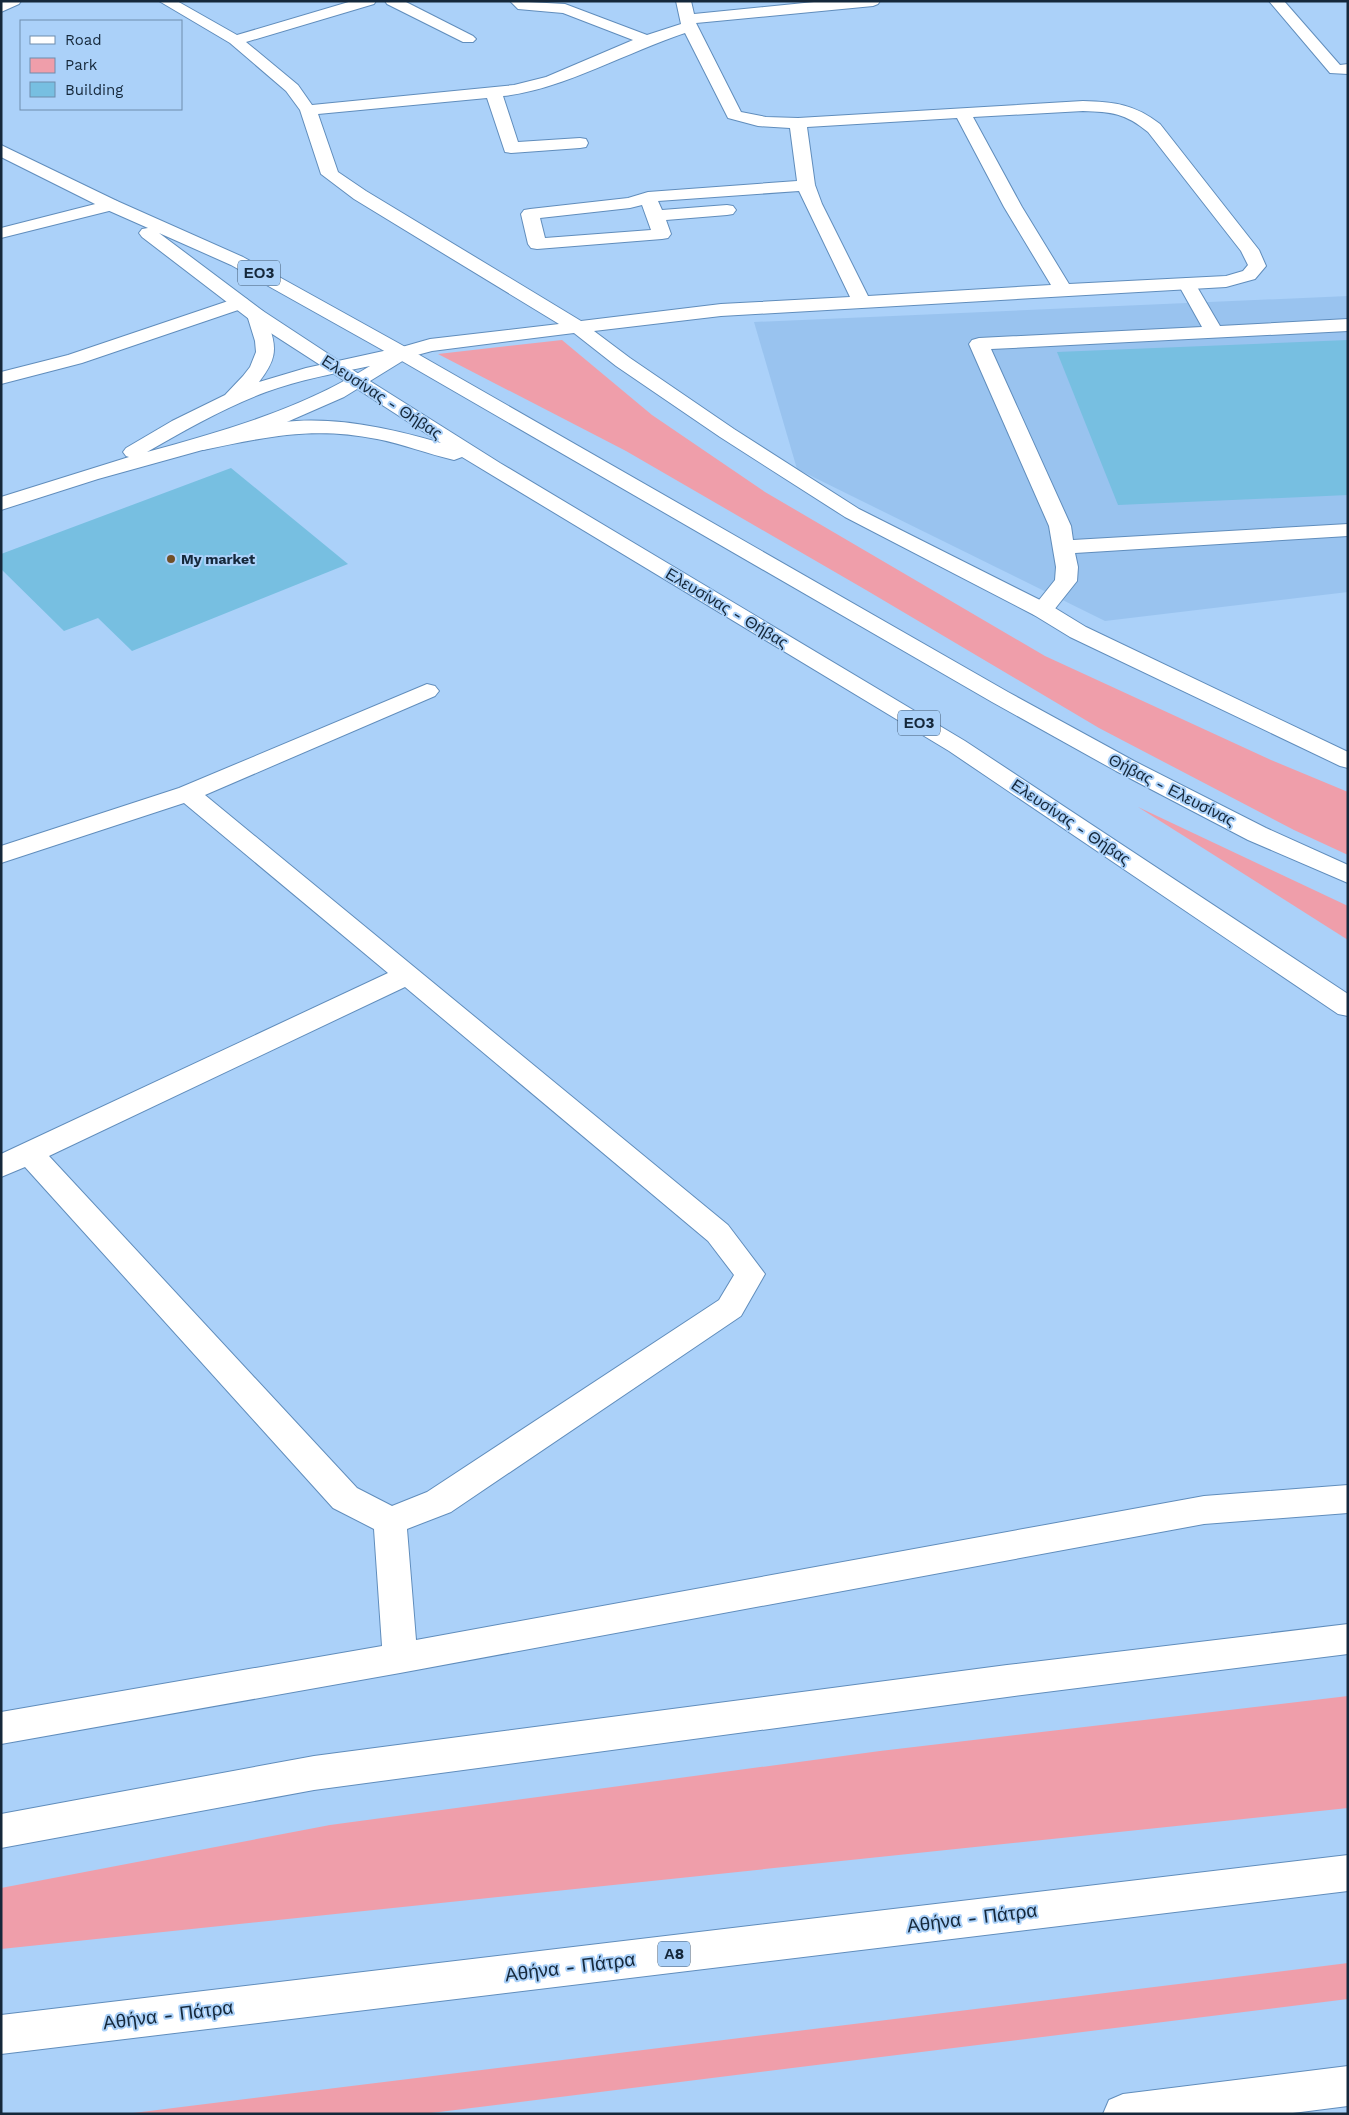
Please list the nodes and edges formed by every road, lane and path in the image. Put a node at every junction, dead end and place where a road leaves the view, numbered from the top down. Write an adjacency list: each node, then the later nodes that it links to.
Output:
1 (6, 1): 10 (main road)
2 (14, 1): 11 (main road)
3 (166, 1): 14 (main road)
4 (369, 1): 14 (main road)
5 (392, 1): 13 (main road)
6 (517, 1): 15 (main road)
7 (683, 1): 12 (main road)
8 (873, 1): 12 (main road)
9 (1276, 1): 16 (main road)
10 (1, 2)
11 (1, 8)
12 (688, 23): 15 (main road); 20 (main road)
13 (468, 39)
14 (235, 40): 18 (main road)
15 (647, 40): 17 (main road)
16 (1348, 70)
17 (494, 93): 18 (main road); 21 (main road)
18 (308, 110): 37 (main road)
19 (962, 113): 20 (main road); 31 (main road); 32 (main road)
20 (798, 123): 23 (main road)
21 (580, 143)
22 (1, 150): 26 (main road, Ελευσίνας - Θήβας / ΕΟ3)
23 (806, 185): 24 (main road); 25 (main road)
24 (648, 197): 29 (main road); 29 (main road)
25 (813, 204): 27 (main road); 33 (main road)
26 (110, 205): 30 (main road); 34 (main road, Ελευσίνας - Θήβας / ΕΟ3); 39 (main road, Ελευσίνας - Θήβας / ΕΟ3)
27 (794, 205)
28 (748, 208): 29 (main road)
29 (656, 216)
30 (1, 233)
31 (1187, 284): 32 (main road); 38 (main road)
32 (1064, 291): 33 (main road)
33 (861, 301): 37 (main road)
34 (240, 303): 35 (main road, Ελευσίνας - Θήβας / ΕΟ3); 41 (main road)
35 (256, 315): 40 (main road, Ελευσίνας - Θήβας / ΕΟ3); 43 (main road)
36 (1348, 325): 38 (main road)
37 (576, 326): 39 (main road); 50 (main road)
38 (1214, 332): 49 (main road)
39 (402, 353): 40 (main road); 42 (main road); 52 (main road, Ελευσίνας - Θήβας / ΕΟ3)
40 (335, 367): 42 (main road, Ελευσίνας - Θήβας / ΕΟ3); 43 (main road)
41 (1, 378)
42 (358, 382): 44 (main road); 45 (main road, Ελευσίνας - Θήβας / ΕΟ3)
43 (232, 399): 46 (main road)
44 (203, 444): 45 (main road); 46 (main road)
45 (492, 467): 58 (main road, Ελευσίνας - Θήβας / ΕΟ3)
46 (102, 471): 47 (main road)
47 (1, 504)
48 (1348, 530): 49 (main road)
49 (1064, 547): 50 (main road)
50 (1042, 610): 53 (main road)
51 (426, 692): 54 (main road)
52 (1000, 697): 56 (main road, Θήβας - Ελευσίνας / ΕΟ3)
53 (1348, 760)
54 (188, 793): 55 (main road); 57 (main road)
55 (1, 855)
56 (1348, 875)
57 (408, 975): 59 (main road); 62 (main road)
58 (1348, 1007)
59 (29, 1154): 60 (main road); 62 (main road)
60 (1, 1166)
61 (1348, 1499): 64 (main road)
62 (390, 1521): 64 (main road)
63 (1348, 1639): 66 (main road)
64 (400, 1658): 65 (main road)
65 (1, 1728)
66 (1, 1831)
67 (1348, 1874): 68 (main road, Αθήνα - Πάτρα / Α8)
68 (1, 2035)
69 (1348, 2086): 70 (main road)
70 (1123, 2114)

